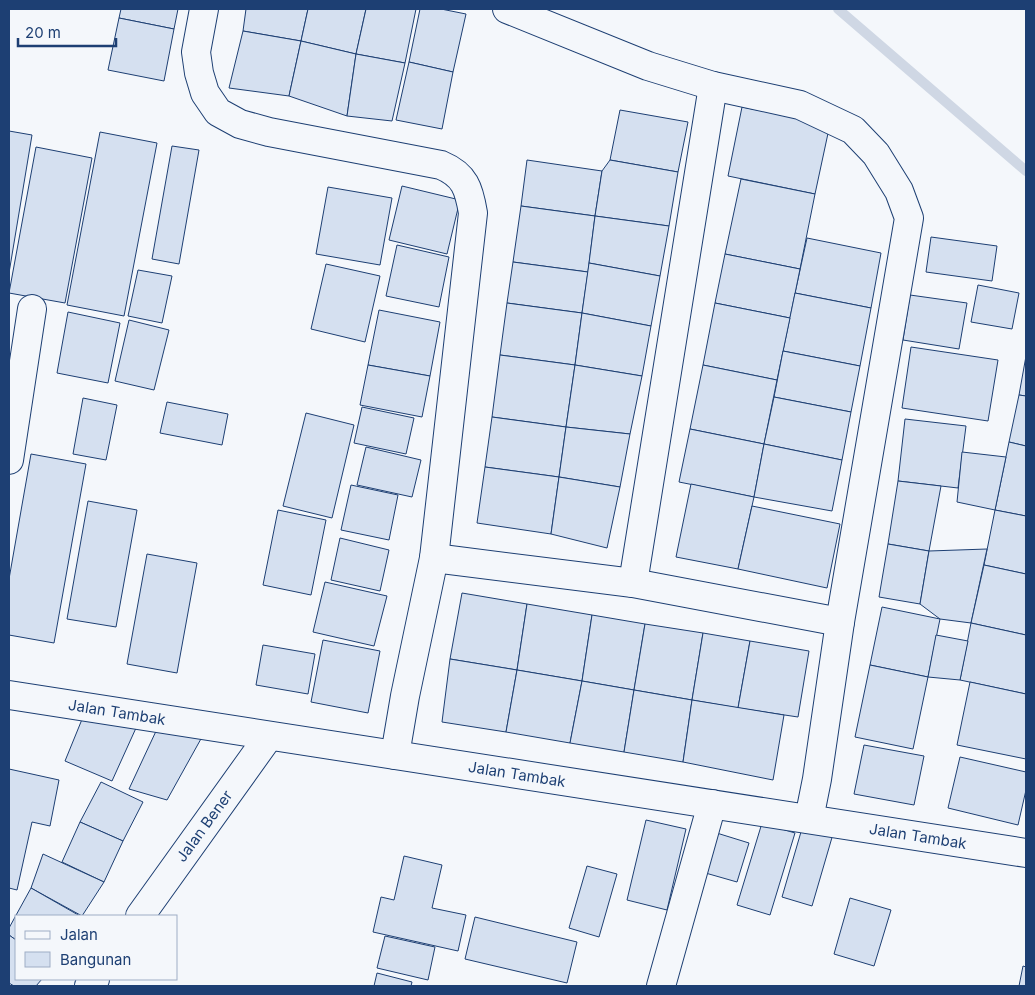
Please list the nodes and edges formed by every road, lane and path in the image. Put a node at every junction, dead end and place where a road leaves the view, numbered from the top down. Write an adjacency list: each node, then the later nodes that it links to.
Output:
1 (204, 9): 6 (street)
2 (507, 9): 3 (street)
3 (713, 86): 7 (street); 8 (street)
4 (32, 309): 5 (street)
5 (9, 460)
6 (434, 558): 7 (street); 11 (street)
7 (633, 583): 8 (street)
8 (840, 622): 13 (street)
9 (9, 695): 10 (street, Jalan Tambak)
10 (269, 736): 11 (street, Jalan Tambak); 15 (street, Jalan Bener)
11 (395, 756): 12 (street, Jalan Tambak)
12 (712, 804): 13 (street, Jalan Tambak); 16 (street)
13 (809, 819): 14 (street, Jalan Tambak)
14 (1026, 853)
15 (141, 915)
16 (661, 986)

